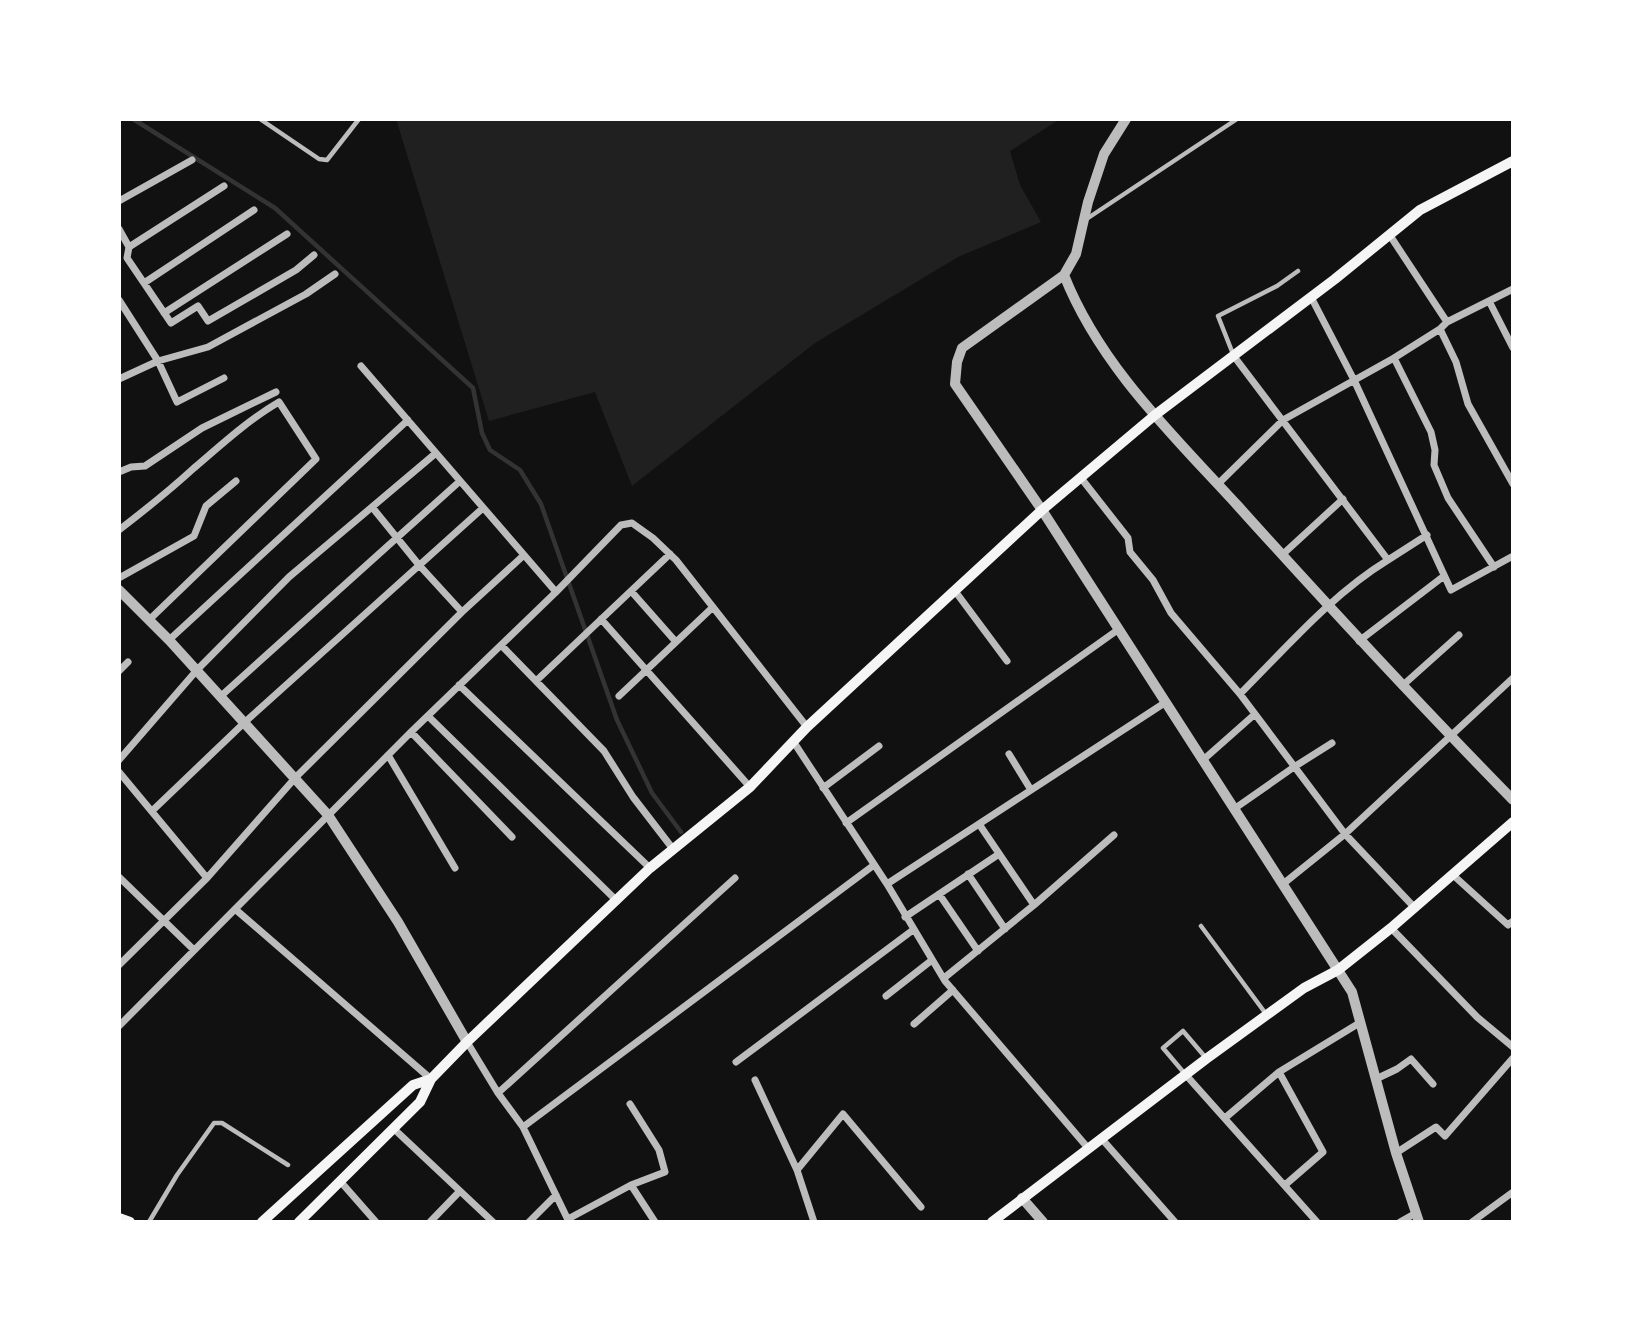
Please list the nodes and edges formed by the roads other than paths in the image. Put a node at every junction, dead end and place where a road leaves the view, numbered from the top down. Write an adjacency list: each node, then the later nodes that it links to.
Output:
1 (260, 119): 2 (lane)
2 (359, 119)
3 (1126, 119): 10 (street)
4 (1237, 119): 10 (lane)
5 (192, 160): 8 (street)
6 (1513, 161): 13 (main road)
7 (224, 186): 14 (street)
8 (119, 201)
9 (254, 210): 19 (street)
10 (1084, 220): 18 (street)
11 (119, 229): 14 (street)
12 (287, 234): 24 (street)
13 (1389, 234): 21 (main road); 25 (street)
14 (130, 247): 19 (street)
15 (314, 255): 24 (street)
16 (1298, 271): 28 (lane)
17 (335, 274): 30 (street)
18 (1064, 275): 36 (street); 49 (street)
19 (144, 283): 24 (street)
20 (1513, 289): 23 (street)
21 (1311, 297): 28 (main road); 34 (street)
22 (119, 300): 30 (street)
23 (1489, 300): 25 (street); 27 (street)
24 (164, 313)
25 (1447, 322): 26 (street)
26 (1440, 329): 29 (street); 44 (street)
27 (1513, 348)
28 (1233, 355): 36 (main road); 38 (street)
29 (1394, 358): 34 (street); 59 (street)
30 (158, 361): 32 (street); 33 (street)
31 (361, 366): 37 (street)
32 (120, 376)
33 (224, 378)
34 (1354, 380): 38 (street); 51 (street)
35 (276, 392): 40 (street)
36 (1155, 415): 41 (main road); 45 (street)
37 (408, 420): 39 (street); 73 (street)
38 (1283, 420): 45 (street); 46 (street)
39 (436, 453): 43 (street); 47 (street)
40 (119, 472)
41 (1081, 478): 49 (main road); 86 (street)
42 (236, 481): 61 (street)
43 (460, 481): 48 (street); 52 (street)
44 (1513, 483)
45 (1218, 484): 55 (street)
46 (1343, 499): 55 (street); 57 (street)
47 (372, 507): 52 (street); 79 (street)
48 (482, 508): 54 (street); 58 (street)
49 (1042, 510): 64 (main road); 71 (street)
50 (119, 530): 70 (street)
51 (1427, 535): 57 (street); 60 (street)
52 (397, 538): 58 (street); 87 (street)
53 (670, 554): 63 (street); 65 (street); 67 (street)
54 (524, 555): 65 (street); 68 (street)
55 (1282, 555): 66 (street)
56 (1513, 556): 59 (street)
57 (1388, 559): 66 (street)
58 (419, 565): 68 (street); 92 (street)
59 (1493, 567): 60 (street)
60 (1444, 576): 74 (street)
61 (119, 578)
62 (119, 590): 70 (street)
63 (631, 591): 69 (street); 75 (street)
64 (955, 591): 77 (street); 93 (main road)
65 (556, 592): 76 (street)
66 (1328, 606): 74 (street); 86 (street)
67 (713, 607): 75 (street); 93 (street)
68 (462, 612): 105 (street)
69 (601, 619): 81 (street); 83 (street)
70 (149, 620): 73 (street)
71 (1119, 629): 89 (street); 114 (street)
72 (1459, 635): 85 (street)
73 (169, 640): 79 (street)
74 (1359, 641): 85 (street)
75 (676, 642): 81 (street)
76 (502, 646): 83 (street); 84 (street)
77 (1007, 661)
78 (128, 662): 80 (street)
79 (197, 670): 87 (street); 101 (street)
80 (119, 671)
81 (647, 671): 88 (street); 106 (street)
82 (1513, 678): 95 (street)
83 (536, 681): 119 (street)
84 (459, 685): 91 (street); 123 (street)
85 (1402, 686): 95 (street)
86 (1240, 694): 90 (street)
87 (221, 696): 92 (street)
88 (620, 696)
89 (1166, 702): 102 (street); 108 (street)
90 (1255, 714): 102 (street); 103 (street)
91 (428, 716): 94 (street); 132 (street)
92 (245, 722): 105 (street); 111 (street)
93 (807, 727): 96 (main road)
94 (411, 732): 100 (street); 118 (street)
95 (1451, 737): 109 (street); 116 (street)
96 (793, 741): 106 (main road); 107 (street)
97 (1332, 743): 103 (street)
98 (879, 746): 107 (street)
99 (1009, 754): 108 (street)
100 (388, 755): 112 (street); 122 (street)
101 (119, 760)
102 (1203, 760): 110 (street)
103 (1294, 767): 110 (street); 116 (street)
104 (119, 772): 111 (street)
105 (296, 777): 112 (street); 127 (street)
106 (750, 787): 119 (main road)
107 (823, 788): 114 (street)
108 (1031, 790): 115 (street)
109 (1513, 800)
110 (1234, 809): 130 (street)
111 (152, 811): 127 (street)
112 (328, 815): 135 (street); 155 (street)
113 (1513, 822): 125 (main road)
114 (846, 823): 121 (street)
115 (979, 824): 120 (street); 129 (street)
116 (1345, 834): 130 (street); 134 (street)
117 (1114, 835): 133 (street)
118 (512, 837)
119 (673, 849): 123 (main road)
120 (999, 854): 124 (street); 133 (street)
121 (874, 865): 129 (street); 169 (street)
122 (455, 868)
123 (650, 868): 132 (main road)
124 (968, 874): 131 (street); 141 (street)
125 (1453, 875): 134 (main road); 138 (street)
126 (119, 877): 137 (street)
127 (207, 878): 137 (street)
128 (735, 878): 166 (street)
129 (887, 884): 136 (street)
130 (1283, 884): 147 (street)
131 (939, 894): 136 (street); 144 (street)
132 (617, 901): 155 (main road)
133 (1034, 905): 141 (street)
134 (1414, 907): 140 (main road)
135 (235, 909): 143 (street); 162 (street)
136 (905, 917): 142 (street)
137 (164, 920): 143 (street); 146 (street)
138 (1513, 921)
139 (1201, 926): 151 (lane)
140 (1391, 928): 147 (main road); 156 (street)
141 (1005, 929): 144 (street)
142 (913, 930): 145 (street); 159 (street)
143 (194, 950): 152 (street)
144 (978, 951): 148 (street)
145 (932, 960): 148 (street); 150 (street)
146 (119, 965)
147 (1338, 970): 151 (main road); 153 (street)
148 (944, 978): 149 (street)
149 (953, 990): 154 (street); 172 (street)
150 (886, 996)
151 (1267, 1015): 158 (main road)
152 (121, 1020)
153 (1361, 1021): 160 (street); 163 (street)
154 (914, 1024)
155 (467, 1042): 162 (main road); 166 (street)
156 (1513, 1047)
157 (1513, 1058): 173 (street)
158 (1206, 1059): 161 (main road); 161 (lane)
159 (736, 1062)
160 (1279, 1072): 168 (street); 178 (street)
161 (1185, 1074): 168 (street); 171 (main road)
162 (431, 1079): 170 (main road); 189 (main road)
163 (1376, 1079): 165 (street); 173 (street)
164 (755, 1080): 175 (street)
165 (1433, 1084)
166 (498, 1093): 169 (street)
167 (631, 1104): 177 (street)
168 (1225, 1118): 178 (street)
169 (523, 1127): 181 (street)
170 (393, 1128): 176 (main road); 193 (street)
171 (1101, 1138): 172 (main road); 199 (street)
172 (1088, 1148): 182 (main road)
173 (1396, 1153): 185 (street)
174 (288, 1165): 188 (lane)
175 (797, 1170): 183 (street); 196 (street)
176 (340, 1181): 190 (main road); 191 (street)
177 (631, 1185): 186 (street); 195 (street)
178 (1285, 1185): 200 (street)
179 (1513, 1192): 202 (street)
180 (458, 1193): 192 (street)
181 (556, 1195): 186 (street); 194 (street)
182 (1022, 1198): 197 (main road); 198 (street)
183 (921, 1207)
184 (119, 1218): 187 (main road)
185 (1417, 1218): 201 (street)
186 (569, 1221)
187 (130, 1222)
188 (149, 1222)
189 (262, 1222)
190 (299, 1222)
191 (376, 1222)
192 (430, 1222)
193 (493, 1222)
194 (529, 1222)
195 (655, 1222)
196 (814, 1222)
197 (992, 1222)
198 (1043, 1222)
199 (1175, 1222)
200 (1317, 1222)
201 (1400, 1222)
202 (1472, 1222)

